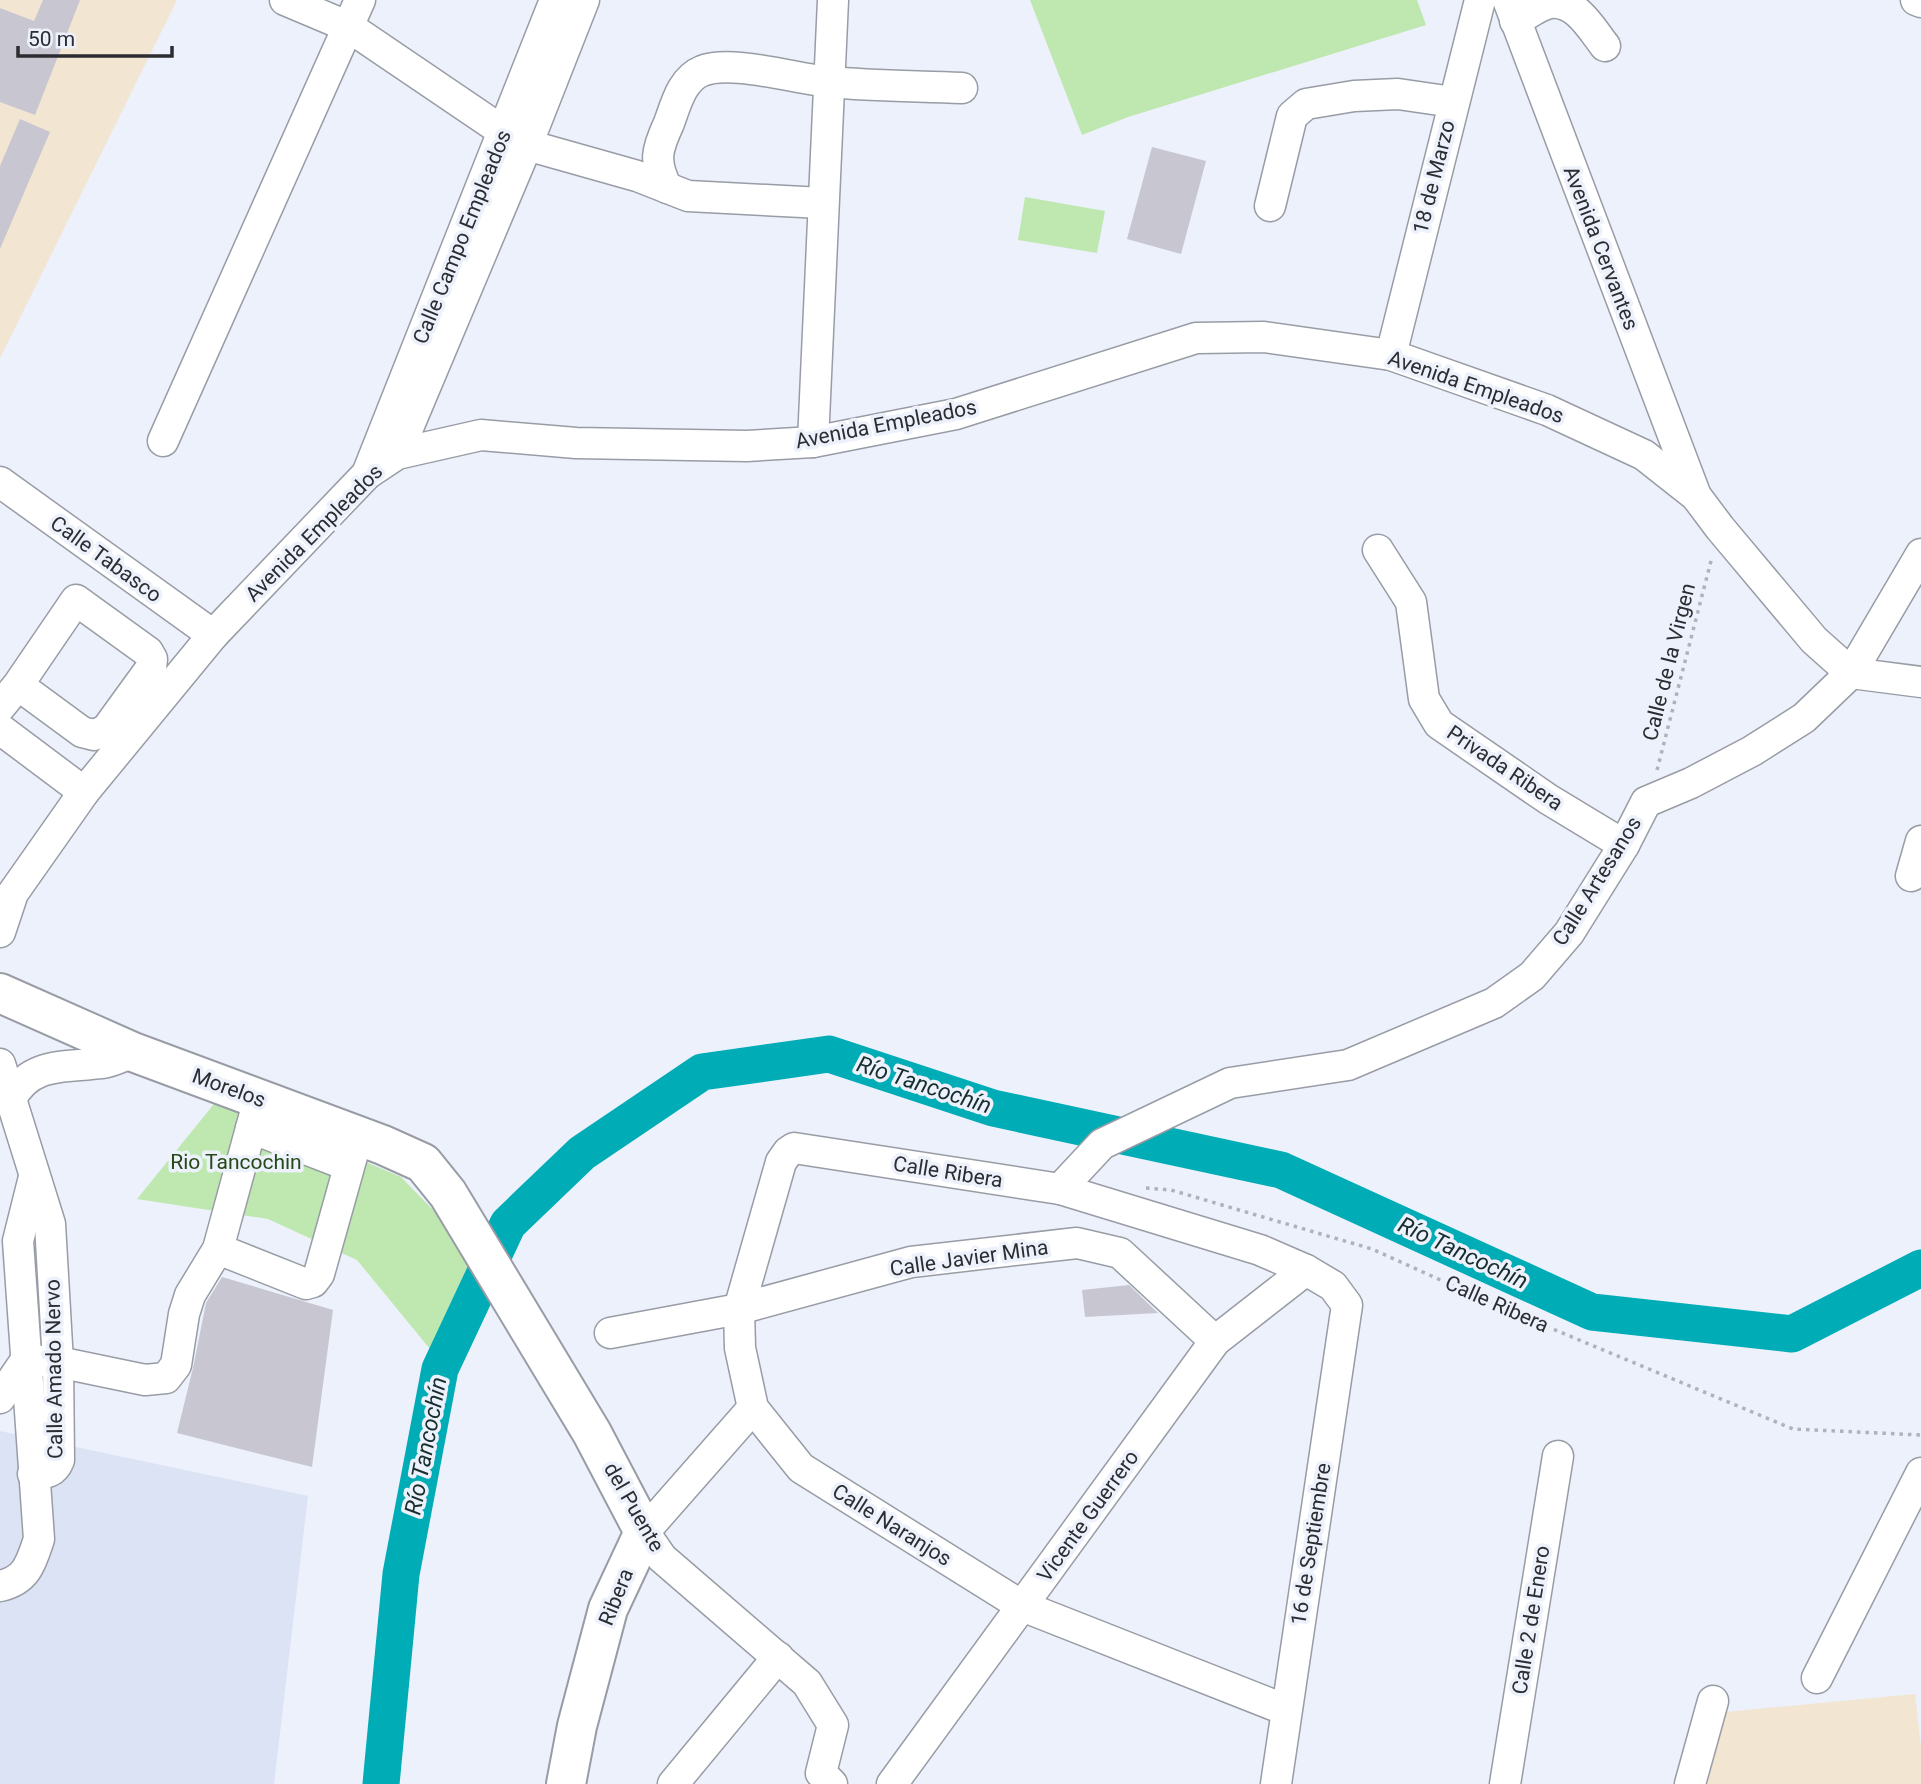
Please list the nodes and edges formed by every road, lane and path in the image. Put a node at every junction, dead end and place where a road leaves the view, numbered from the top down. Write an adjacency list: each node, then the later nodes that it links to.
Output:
1 (285, 0): 10 (street)
2 (360, 0): 10 (street)
3 (555, 0): 15 (street, Calle Campo Empleados)
4 (584, 0): 15 (street, Calle Campo Empleados)
5 (833, 0): 12 (street)
6 (1480, 0): 14 (street, 18 de Marzo)
7 (1916, 0): 8 (street)
8 (1921, 2)
9 (1512, 11): 11 (street); 25 (street, Avenida Cervantes)
10 (349, 27): 15 (street); 20 (street)
11 (1605, 46)
12 (829, 82): 13 (street); 16 (street); 17 (street)
13 (962, 88)
14 (1453, 102): 18 (street); 19 (street, 18 de Marzo)
15 (515, 139): 16 (street); 22 (street, Calle Campo Empleados); 23 (street, Calle Campo Empleados)
16 (667, 188): 17 (street)
17 (822, 202): 21 (street)
18 (1270, 206)
19 (1391, 355): 21 (street, Avenida Empleados); 25 (street, Avenida Empleados)
20 (163, 441)
21 (813, 442): 22 (street, Avenida Empleados)
22 (397, 454): 23 (street, Avenida Empleados)
23 (367, 474): 29 (street, Avenida Empleados)
24 (0, 482): 29 (street, Calle Tabasco)
25 (1696, 496): 26 (street, Avenida Empleados)
26 (1720, 528): 30 (street, Avenida Empleados); 35 (path, Calle de la Virgen)
27 (1378, 550): 37 (street, Privada Ribera)
28 (1921, 554): 30 (street, Calle Artesanos)
29 (213, 635): 34 (street, Avenida Empleados)
30 (1851, 673): 31 (street); 35 (street, Calle Artesanos)
31 (1921, 682)
32 (9, 696): 32 (street)
33 (0, 729): 34 (street)
34 (84, 792): 39 (street, Avenida Empleados)
35 (1646, 802): 37 (street, Calle Artesanos)
36 (1921, 842): 38 (street)
37 (1624, 845): 49 (street, Calle Artesanos)
38 (1910, 876)
39 (0, 932)
40 (0, 993): 41 (main road, Morelos)
41 (132, 1052): 43 (street); 44 (main road, Morelos)
42 (0, 1064): 43 (street, Calle Amado Nervo)
43 (11, 1099): 47 (street, Calle Amado Nervo)
44 (255, 1113): 45 (main road, Morelos); 51 (street)
45 (353, 1150): 50 (main road, Morelos); 51 (street)
46 (781, 1162): 49 (street, Calle Ribera); 54 (street, Calle Naranjos)
47 (34, 1177): 57 (street, Calle Amado Nervo); 58 (street, Calle Amado Nervo)
48 (1145, 1188): 61 (path, Calle Ribera)
49 (1060, 1189): 52 (street, Calle Ribera)
50 (448, 1194): 65 (main road, del Puente)
51 (218, 1249): 58 (street)
52 (1306, 1270): 53 (street, Calle Ribera); 56 (street, Vicente Guerrero)
53 (1347, 1305): 71 (street, 16 de Septiembre)
54 (739, 1309): 55 (street, Calle Javier Mina); 56 (street, Calle Javier Mina); 60 (street, Calle Naranjos)
55 (610, 1333)
56 (1215, 1340): 67 (street, Vicente Guerrero)
57 (26, 1360): 58 (street); 59 (street, Calle Amado Nervo); 64 (street, Calle Amado Nervo)
58 (58, 1362): 64 (street, Calle Amado Nervo)
59 (0, 1398)
60 (753, 1408): 65 (street, Ribera); 67 (street, Calle Naranjos)
61 (1921, 1435)
62 (1558, 1456): 77 (street, Calle 2 de Enero)
63 (1921, 1473): 69 (street)
64 (33, 1474): 66 (street)
65 (644, 1532): 68 (street, del Puente); 73 (main road, Ribera)
66 (0, 1586)
67 (1022, 1606): 71 (street, Calle Naranjos); 75 (street, Vicente Guerrero)
68 (778, 1657): 72 (street, del Puente); 74 (street)
69 (1816, 1678)
70 (1713, 1701): 78 (street)
71 (1286, 1710): 76 (street, 16 de Septiembre)
72 (822, 1780)
73 (566, 1784)
74 (673, 1784)
75 (892, 1784)
76 (1276, 1784)
77 (1505, 1784)
78 (1690, 1784)

